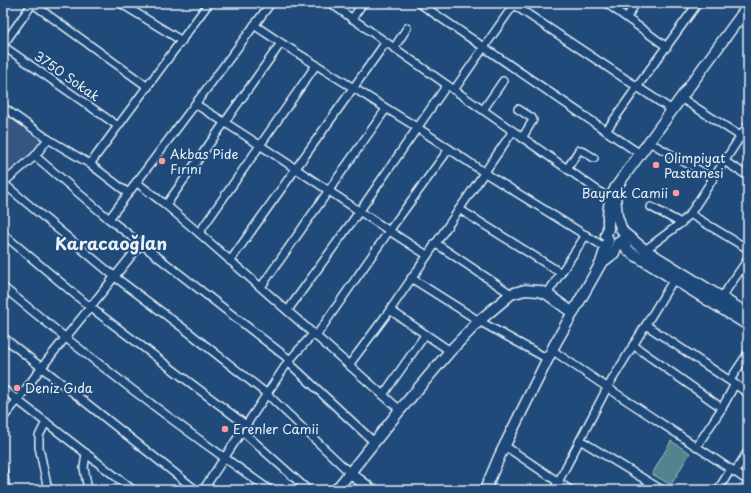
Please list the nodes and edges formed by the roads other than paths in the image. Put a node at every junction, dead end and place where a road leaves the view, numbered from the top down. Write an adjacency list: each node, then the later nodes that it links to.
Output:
1 (33, 3): 20 (street); 27 (street)
2 (120, 3): 17 (street)
3 (210, 3): 17 (street)
4 (270, 3): 15 (street)
5 (330, 3): 14 (street)
6 (363, 3): 14 (street)
7 (419, 3): 23 (street)
8 (606, 3): 13 (street)
9 (636, 3): 13 (street)
10 (698, 3): 21 (street)
11 (513, 4): 23 (street); 29 (street)
12 (748, 6): 31 (main road)
13 (627, 17): 21 (street)
14 (352, 19): 18 (street)
15 (254, 25): 19 (street); 32 (street)
16 (407, 28): 22 (street)
17 (182, 41): 27 (street)
18 (386, 42): 22 (street); 28 (street)
19 (280, 43): 24 (street); 38 (street)
20 (3, 46): 40 (street, 3750 Sokak)
21 (666, 47): 29 (street)
22 (394, 48): 26 (street)
23 (484, 48): 30 (street); 43 (street)
24 (316, 66): 28 (street); 49 (street)
25 (503, 81): 36 (street)
26 (448, 85): 30 (street); 41 (street)
27 (148, 87): 40 (street)
28 (352, 87): 34 (street); 56 (street)
29 (637, 87): 37 (street); 43 (street)
30 (454, 90): 36 (street)
31 (682, 98): 37 (main road); 44 (street)
32 (195, 104): 38 (street); 61 (street)
33 (3, 107): 46 (street)
34 (386, 109): 41 (street); 63 (street)
35 (518, 109): 45 (street)
36 (483, 110): 42 (street)
37 (672, 110): 48 (main road)
38 (224, 122): 49 (street); 66 (street)
39 (748, 125): 44 (street)
40 (118, 126): 55 (street)
41 (418, 128): 50 (street); 69 (street)
42 (513, 131): 45 (street); 58 (street)
43 (606, 131): 51 (street)
44 (742, 136): 47 (street); 54 (street)
45 (522, 138): 57 (street)
46 (48, 139): 52 (street); 55 (street)
47 (748, 141)
48 (649, 142): 51 (main road); 60 (street)
49 (260, 146): 56 (street); 75 (street)
50 (449, 149): 58 (street); 74 (street)
51 (640, 154): 65 (main road)
52 (35, 156): 62 (street); 71 (street)
53 (594, 158): 57 (street)
54 (724, 161): 59 (street); 60 (street)
55 (90, 164): 64 (street)
56 (295, 169): 63 (street); 87 (street)
57 (567, 169): 65 (street)
58 (485, 172): 68 (street); 77 (street)
59 (748, 176)
60 (712, 178): 70 (street)
61 (136, 182): 64 (street); 66 (street)
62 (3, 183): 89 (street)
63 (328, 191): 69 (street); 93 (street)
64 (128, 193): 71 (street)
65 (613, 199): 73 (main road); 78 (main road)
66 (166, 205): 75 (street)
67 (650, 207): 72 (street)
68 (459, 209): 79 (street); 88 (street)
69 (360, 212): 74 (street); 98 (street)
70 (690, 214): 72 (street); 82 (street)
71 (109, 219): 80 (street)
72 (681, 223): 83 (street)
73 (608, 229): 78 (main road); 81 (main road)
74 (389, 231): 85 (street); 105 (street)
75 (199, 233): 87 (street)
76 (3, 234): 97 (street)
77 (586, 236): 81 (street); 88 (street)
78 (621, 236): 81 (main road); 83 (main road); 84 (main road)
79 (435, 243): 85 (street); 94 (street)
80 (141, 244): 89 (street); 114 (street)
81 (609, 247): 84 (main road); 100 (main road)
82 (748, 249)
83 (645, 250): 96 (main road)
84 (630, 252): 91 (main road)
85 (427, 255): 90 (street)
86 (748, 259): 96 (street)
87 (230, 261): 93 (street)
88 (561, 272): 95 (street)
89 (115, 277): 97 (street); 121 (street)
90 (411, 278): 99 (street); 102 (street)
91 (674, 279): 103 (street); 104 (main road)
92 (3, 287): 108 (street)
93 (261, 287): 98 (street)
94 (511, 294): 95 (main road); 102 (main road)
95 (547, 294): 100 (main road)
96 (721, 298): 101 (main road)
97 (90, 307): 108 (street); 128 (street)
98 (288, 310): 105 (street)
99 (390, 310): 106 (street); 115 (street)
100 (573, 314): 110 (main road)
101 (748, 314)
102 (479, 321): 111 (main road); 113 (street)
103 (646, 325): 109 (street); 117 (street)
104 (748, 325)
105 (314, 335): 114 (street); 115 (street)
106 (425, 335): 111 (street); 122 (street)
107 (3, 337): 116 (street)
108 (66, 338): 116 (street); 135 (street)
109 (633, 345): 118 (street); 124 (street)
110 (552, 350): 113 (main road); 118 (street)
111 (450, 351): 125 (main road)
112 (748, 353): 117 (street)
113 (548, 359): 131 (main road)
114 (289, 361): 121 (street); 130 (street)
115 (349, 365): 122 (street)
116 (41, 368): 123 (street); 145 (street)
117 (732, 382): 120 (street); 124 (street)
118 (607, 388): 129 (street); 132 (street)
119 (3, 389): 123 (street)
120 (748, 393)
121 (267, 394): 128 (street); 138 (street)
122 (383, 395): 125 (street)
123 (18, 401): 126 (street); 127 (street)
124 (722, 408): 132 (street)
125 (400, 410): 130 (main road)
126 (3, 418)
127 (46, 422): 134 (street); 142 (street)
128 (244, 428): 135 (street); 148 (street)
129 (580, 440): 140 (street); 154 (street)
130 (374, 442): 138 (main road)
131 (505, 446): 140 (street); 151 (main road)
132 (697, 446): 137 (street)
133 (748, 451): 137 (street)
134 (86, 453): 143 (street); 144 (street)
135 (224, 458): 146 (street); 147 (street)
136 (3, 470): 141 (street)
137 (733, 471): 139 (street); 155 (street)
138 (350, 473): 149 (main road); 150 (main road)
139 (748, 481)
140 (558, 482): 152 (street); 153 (street)
141 (6, 490)
142 (48, 490)
143 (88, 490)
144 (133, 490)
145 (196, 490)
146 (203, 490)
147 (270, 490)
148 (308, 490)
149 (336, 490)
150 (372, 490)
151 (485, 490)
152 (554, 490)
153 (570, 490)
154 (662, 490)
155 (718, 490)

